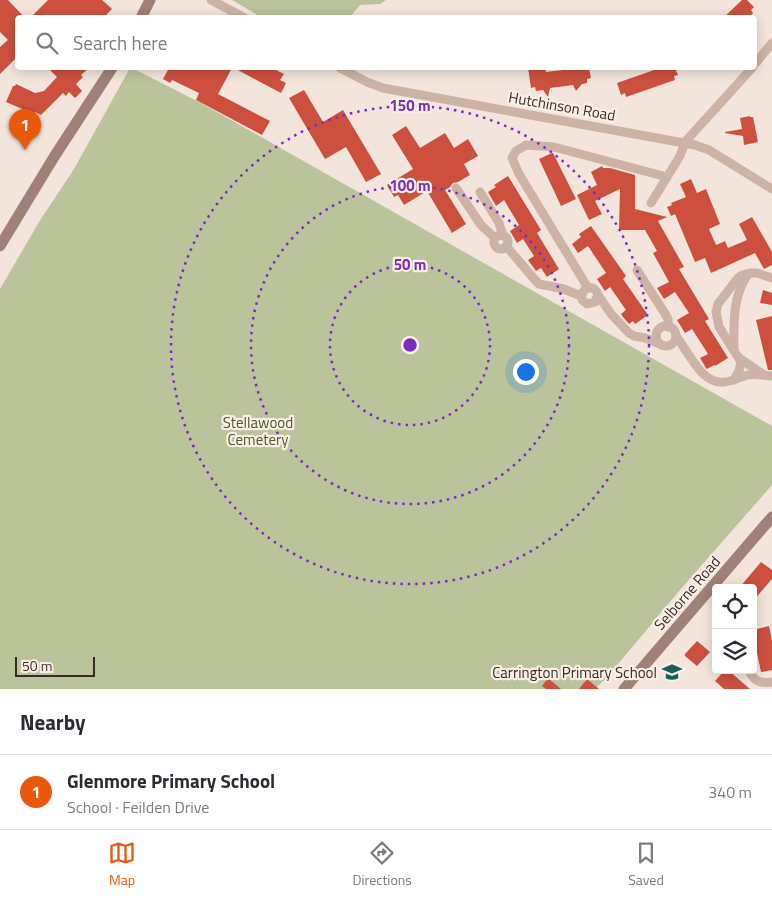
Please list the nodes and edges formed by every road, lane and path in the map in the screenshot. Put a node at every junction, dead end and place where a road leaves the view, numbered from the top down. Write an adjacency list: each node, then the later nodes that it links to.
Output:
1 (150, 0): 3 (street)
2 (211, 0): 4 (street)
3 (142, 15)
4 (239, 15)
5 (772, 43): 6 (street)
6 (757, 61)
7 (111, 70): 17 (street)
8 (344, 70): 10 (street, Hutchinson Road)
9 (749, 70): 10 (street)
10 (685, 142): 11 (street); 13 (street, Hutchinson Road)
11 (667, 177): 15 (street); 21 (street)
12 (456, 188): 16 (street)
13 (772, 189)
14 (480, 192): 16 (street)
15 (650, 204)
16 (499, 237): 21 (street)
17 (0, 246)
18 (637, 270): 25 (street)
19 (748, 274): 20 (street); 30 (street); 30 (street)
20 (772, 278)
21 (584, 291): 22 (street); 23 (street)
22 (598, 295): 23 (street); 24 (street)
23 (587, 304): 24 (street)
24 (611, 314): 28 (street)
25 (668, 327): 26 (street); 27 (street)
26 (658, 332): 28 (street); 29 (street)
27 (676, 336): 29 (street); 31 (street)
28 (645, 338): 29 (street)
29 (663, 345): 31 (street)
30 (734, 350): 32 (street)
31 (687, 354): 34 (street)
32 (739, 358): 33 (street); 34 (street)
33 (768, 376): 34 (street)
34 (734, 380)
35 (772, 517): 36 (street, Selborne Road)
36 (719, 584)
37 (712, 593): 40 (street, Selborne Road)
38 (751, 674): 39 (street)
39 (772, 682)
40 (624, 689)

